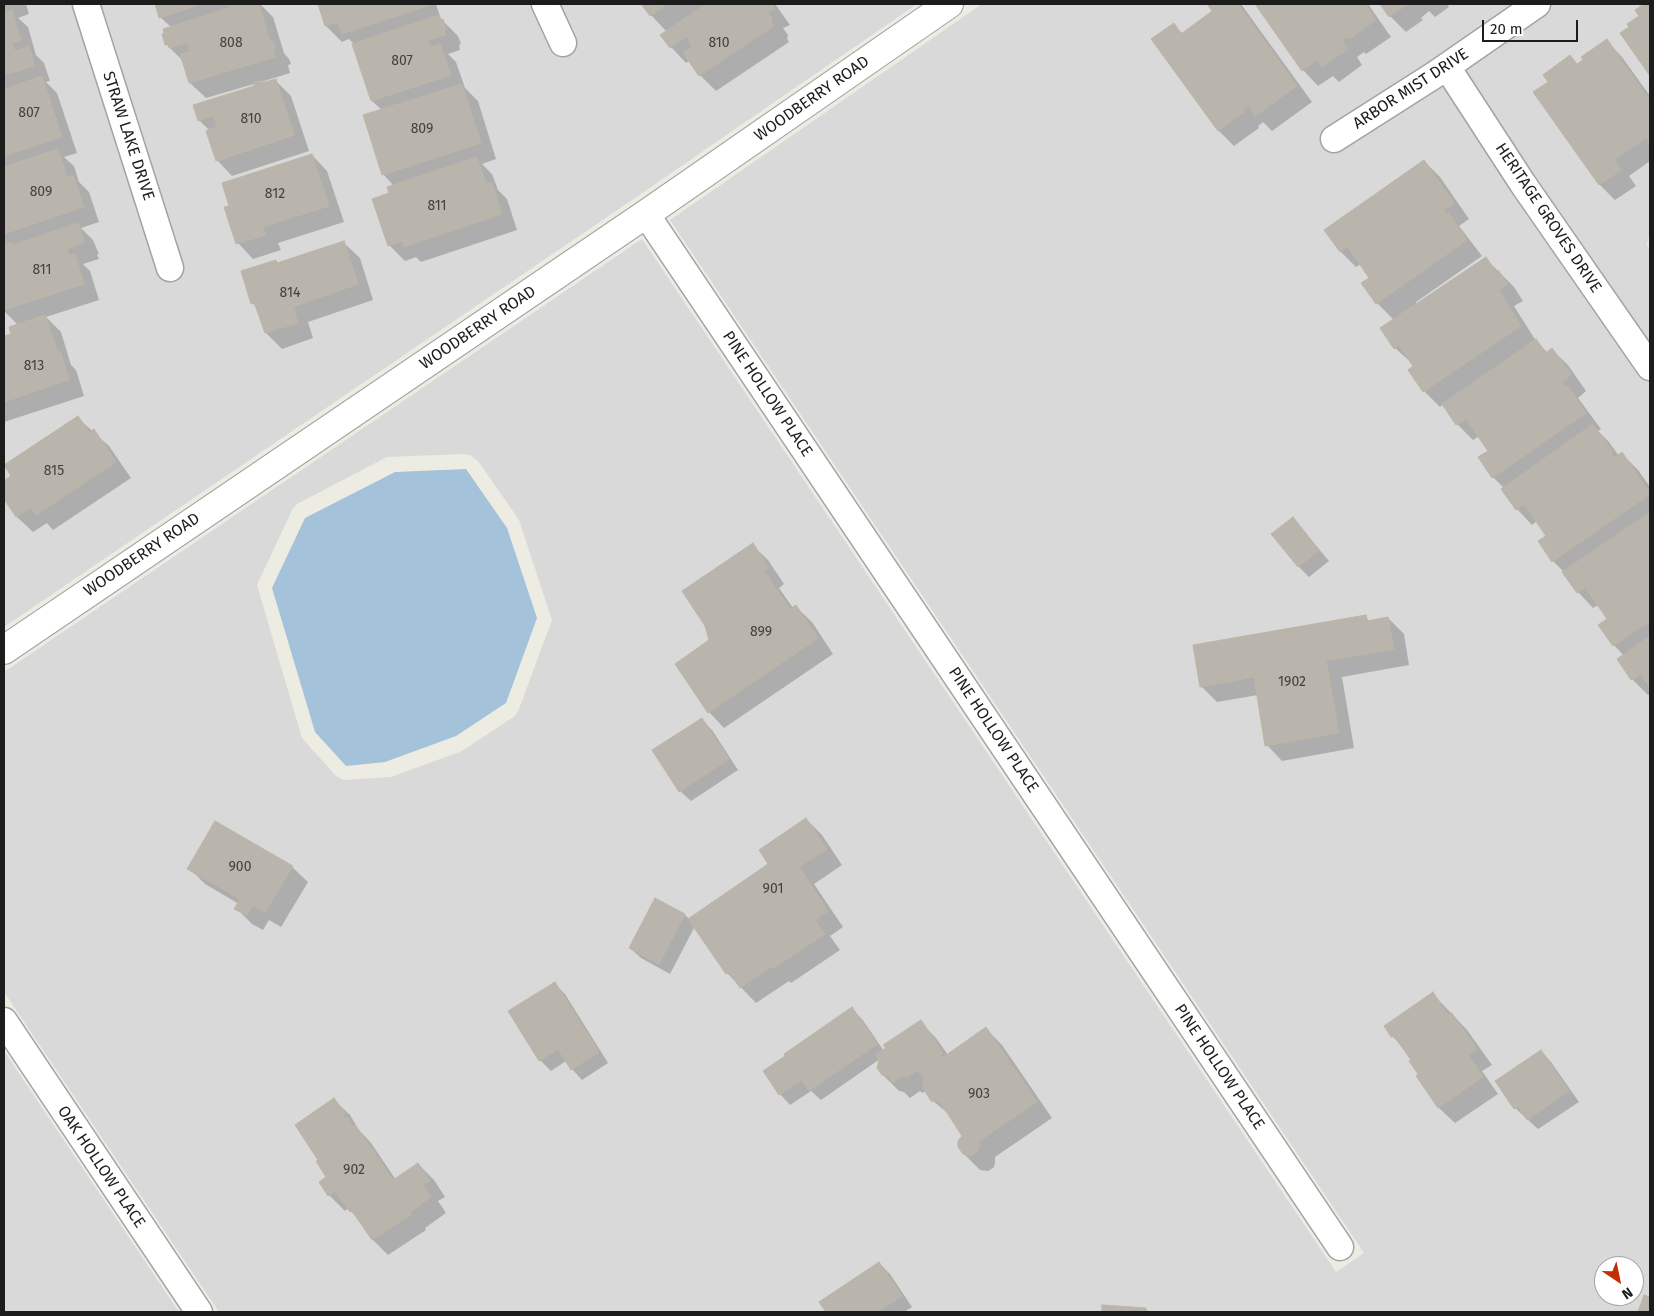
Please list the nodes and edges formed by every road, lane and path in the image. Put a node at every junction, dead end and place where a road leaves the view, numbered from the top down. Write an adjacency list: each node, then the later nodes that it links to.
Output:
1 (86, 4): 9 (street, STRAW LAKE DRIVE)
2 (545, 4): 5 (street)
3 (949, 4): 8 (street, WOODBERRY ROAD)
4 (1538, 4): 6 (street, ARBOR MIST DRIVE)
5 (563, 43)
6 (1447, 67): 7 (street, ARBOR MIST DRIVE); 10 (street, HERITAGE GROVES DRIVE)
7 (1334, 139)
8 (646, 214): 11 (street, WOODBERRY ROAD); 13 (street, PINE HOLLOW PLACE)
9 (170, 268)
10 (1650, 367)
11 (4, 650)
12 (4, 1021): 14 (street, OAK HOLLOW PLACE)
13 (1340, 1247)
14 (199, 1312)

